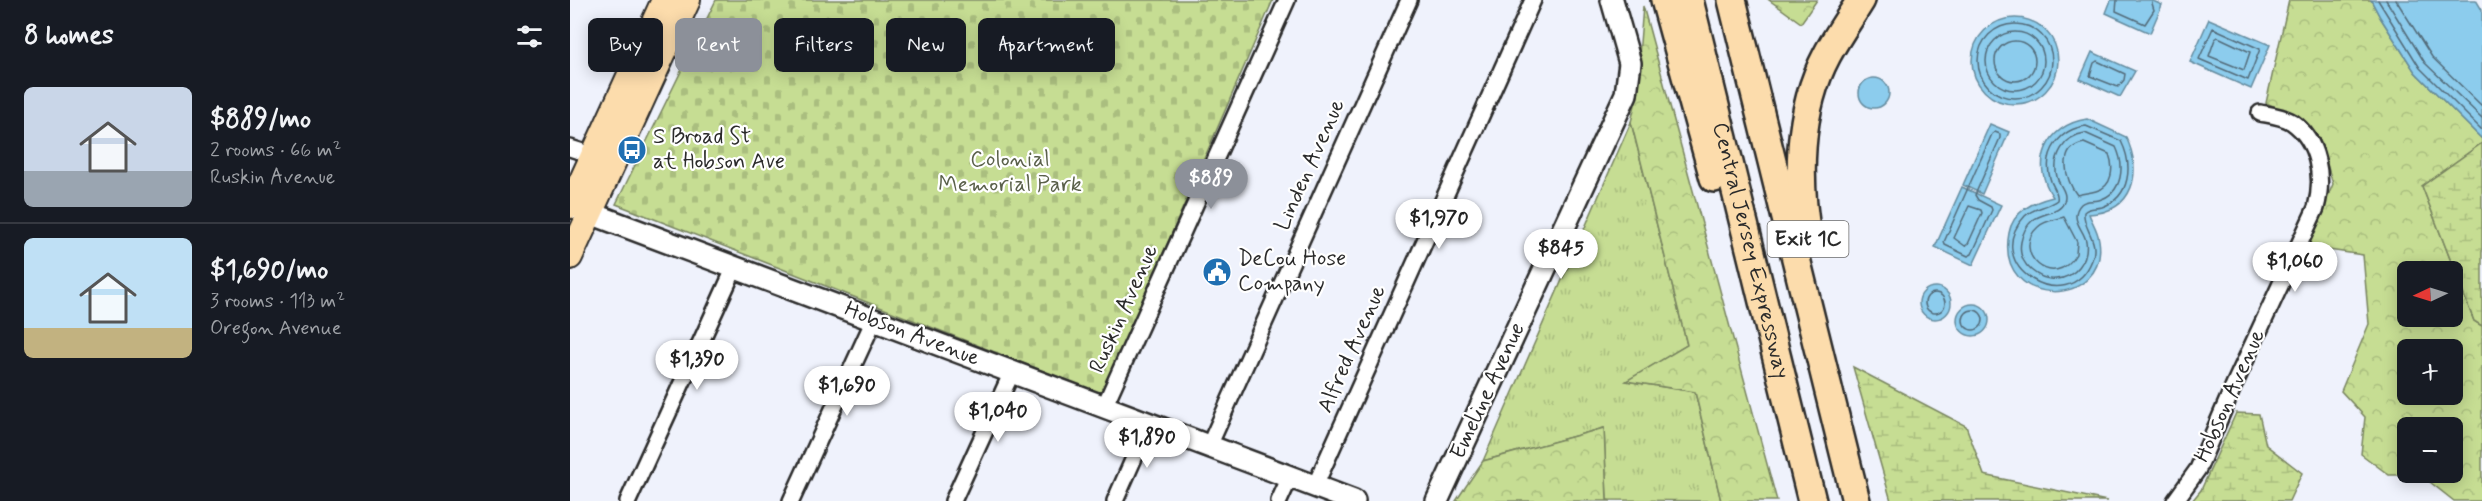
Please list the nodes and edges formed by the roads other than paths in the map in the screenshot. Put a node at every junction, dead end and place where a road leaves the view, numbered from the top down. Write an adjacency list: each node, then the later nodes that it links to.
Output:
1 (664, 0): 11 (main road)
2 (688, 0): 12 (main road)
3 (1287, 0): 22 (street, Ruskin Avenue)
4 (1409, 0): 25 (street, Linden Avenue)
5 (1533, 0): 27 (street, Alfred Avenue)
6 (1612, 0): 35 (street, Emeline Avenue)
7 (1665, 0): 24 (highway)
8 (1689, 0): 24 (highway, Central Jersey Expressway)
9 (1732, 0): 28 (highway, Central Jersey Expressway)
10 (1861, 0): 28 (highway, Exit 1C)
11 (660, 18)
12 (663, 39)
13 (644, 72): 16 (main road)
14 (2260, 112): 37 (street, Hobson Avenue)
15 (570, 148): 16 (street)
16 (605, 160): 17 (main road)
17 (577, 208): 18 (main road); 19 (street, Hobson Avenue)
18 (570, 257)
19 (735, 267): 20 (street, Hobson Avenue); 29 (street)
20 (874, 320): 21 (street, Hobson Avenue); 30 (street)
21 (1012, 372): 22 (street, Hobson Avenue); 31 (street)
22 (1104, 407): 23 (street, Hobson Avenue)
23 (1149, 424): 25 (street, Hobson Avenue); 32 (street)
24 (1793, 426): 36 (highway, Central Jersey Expressway)
25 (1209, 446): 26 (street, Hobson Avenue)
26 (1290, 477): 27 (street, Hobson Avenue); 33 (street)
27 (1315, 486): 34 (street, Hobson Avenue)
28 (1854, 494)
29 (628, 501)
30 (791, 501)
31 (953, 501)
32 (1115, 501)
33 (1279, 501)
34 (1354, 501)
35 (1437, 501)
36 (1812, 501)
37 (2175, 501)

